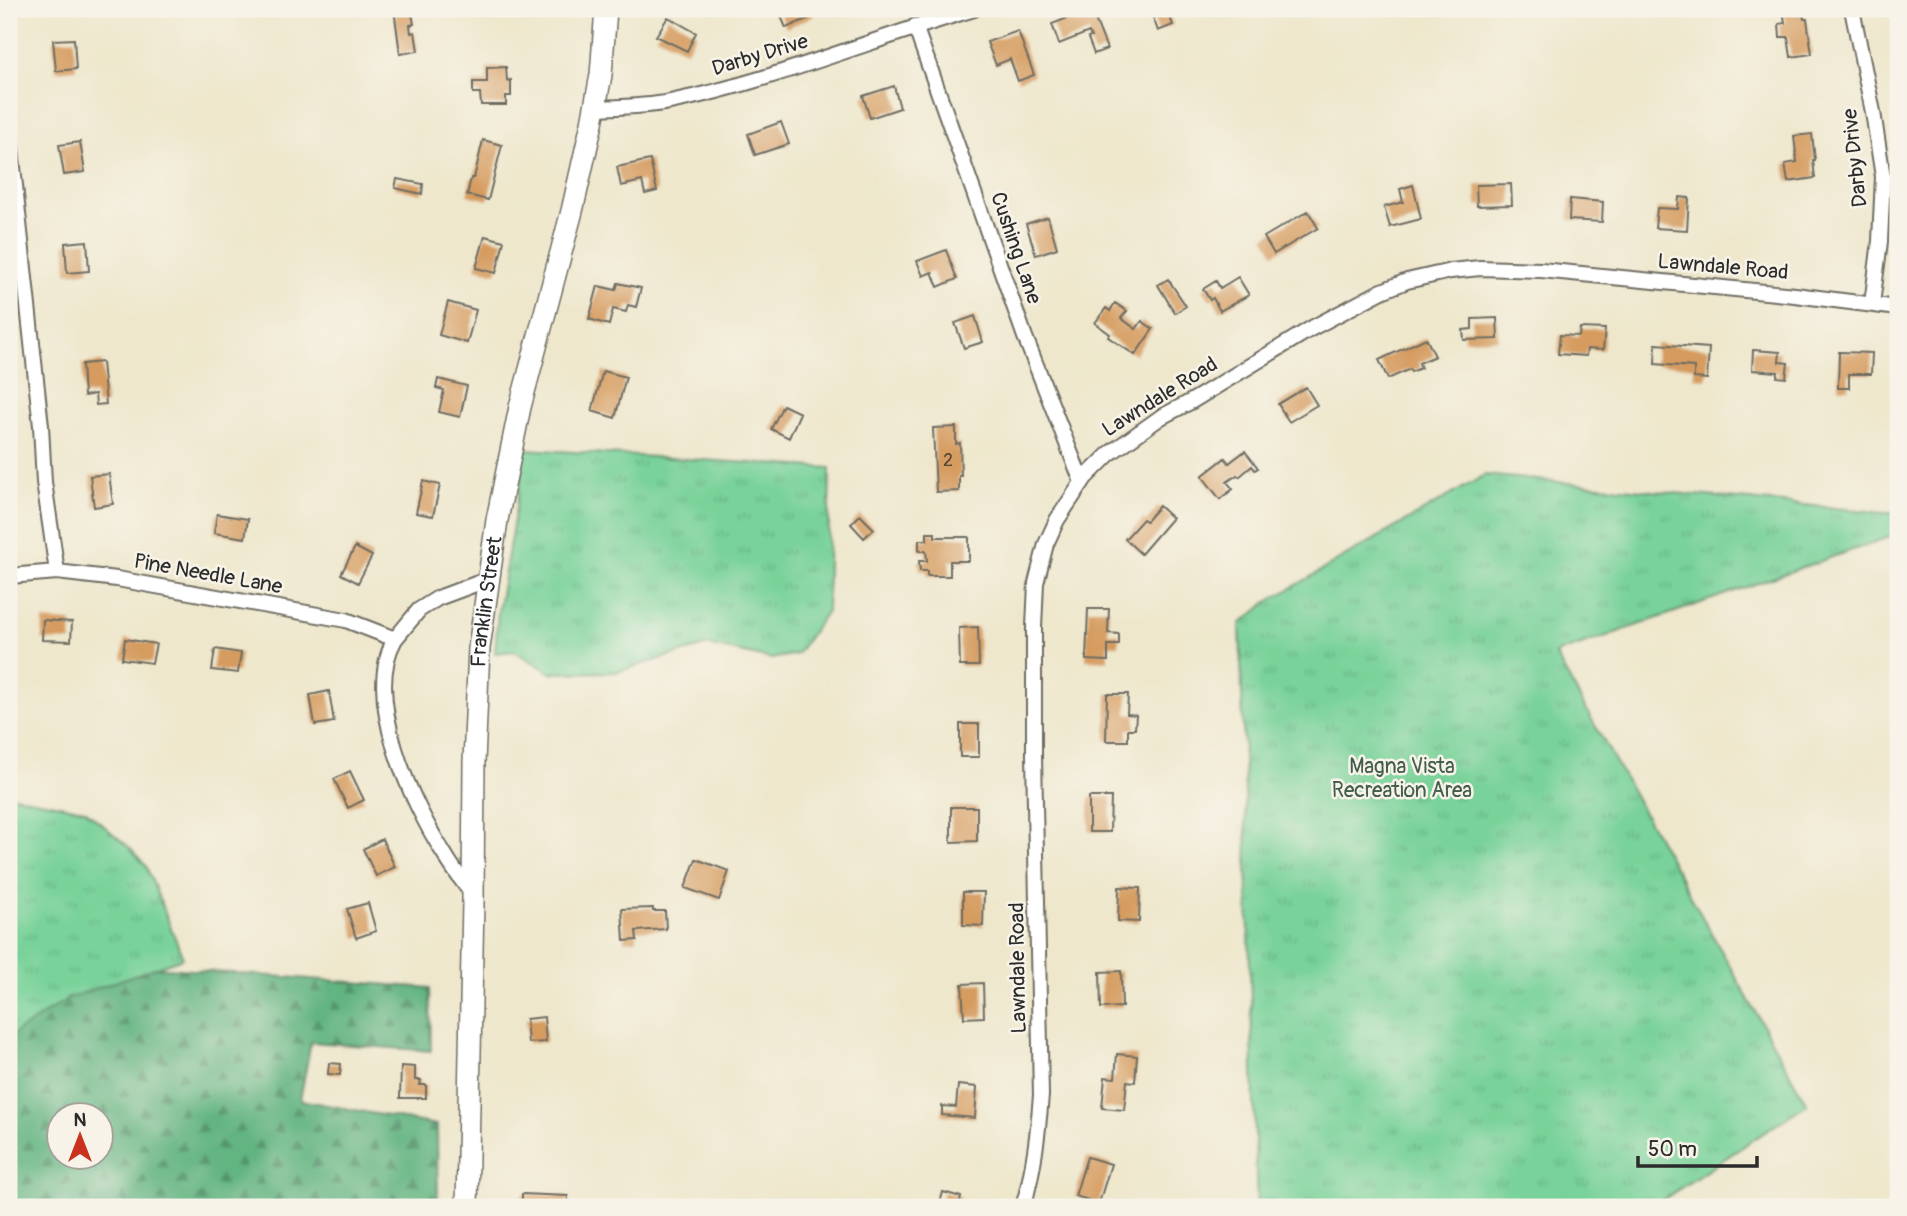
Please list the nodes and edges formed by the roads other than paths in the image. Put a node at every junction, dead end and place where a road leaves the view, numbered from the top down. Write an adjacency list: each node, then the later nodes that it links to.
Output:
1 (606, 9): 5 (street, Franklin Street)
2 (974, 9): 4 (street, Darby Drive)
3 (1852, 9): 7 (street, Darby Drive)
4 (915, 26): 5 (street, Darby Drive); 9 (street, Cushing Lane)
5 (594, 108): 12 (street, Franklin Street)
6 (9, 130): 10 (street)
7 (1872, 304): 8 (street, Lawndale Road); 9 (street, Lawndale Road)
8 (1898, 308)
9 (1082, 482): 16 (street, Lawndale Road)
10 (57, 572): 11 (street, Pine Needle Lane); 13 (street, Pine Needle Lane)
11 (9, 576)
12 (489, 579): 13 (street); 14 (street, Franklin Street)
13 (395, 639): 14 (street)
14 (474, 896): 15 (street, Franklin Street)
15 (467, 1207)
16 (1023, 1207)

